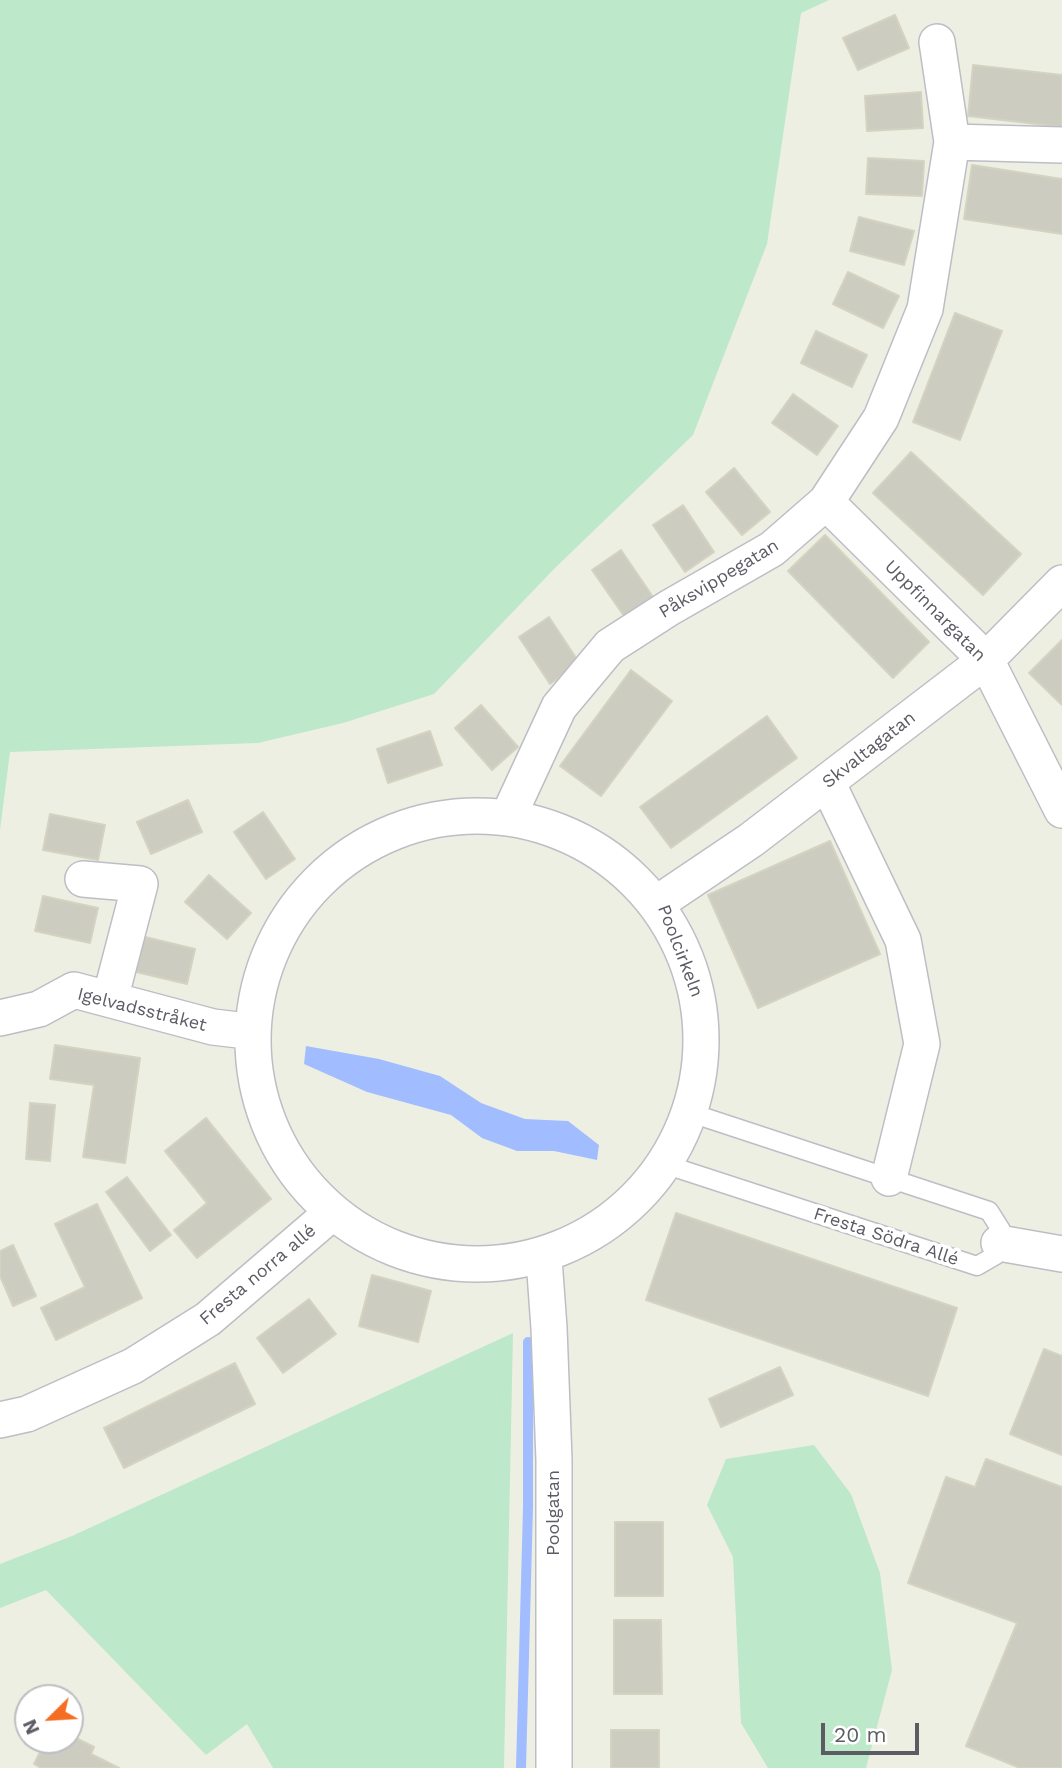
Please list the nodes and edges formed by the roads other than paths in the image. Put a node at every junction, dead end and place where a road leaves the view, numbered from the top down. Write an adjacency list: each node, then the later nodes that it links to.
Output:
1 (937, 42): 2 (street, Påksvippegatan)
2 (952, 142): 3 (street); 4 (street, Påksvippegatan)
3 (1062, 145)
4 (826, 502): 6 (street, Uppfinnargatan); 9 (street, Påksvippegatan)
5 (1062, 583): 6 (street, Skvaltagatan)
6 (986, 660): 7 (street, Skvaltagatan); 8 (street, Uppfinnargatan)
7 (827, 782): 11 (street, Skvaltagatan); 17 (street)
8 (1062, 810)
9 (509, 816): 11 (street, Poolcirkeln); 14 (street, Poolcirkeln)
10 (83, 879): 12 (street)
11 (662, 900): 15 (street, Poolcirkeln)
12 (110, 999): 13 (street, Igelvadsstråket); 14 (street, Igelvadsstråket)
13 (0, 1018)
14 (247, 1031): 18 (street, Poolcirkeln)
15 (685, 1111): 16 (street, Poolcirkeln); 17 (lane)
16 (664, 1164): 19 (lane, Fresta Södra Allé); 21 (street, Poolcirkeln)
17 (889, 1178): 19 (lane)
18 (327, 1217): 21 (street, Poolcirkeln); 22 (street, Fresta norra allé)
19 (999, 1243): 20 (street)
20 (1062, 1254)
21 (544, 1259): 23 (street, Poolgatan)
22 (0, 1420)
23 (554, 1768)

